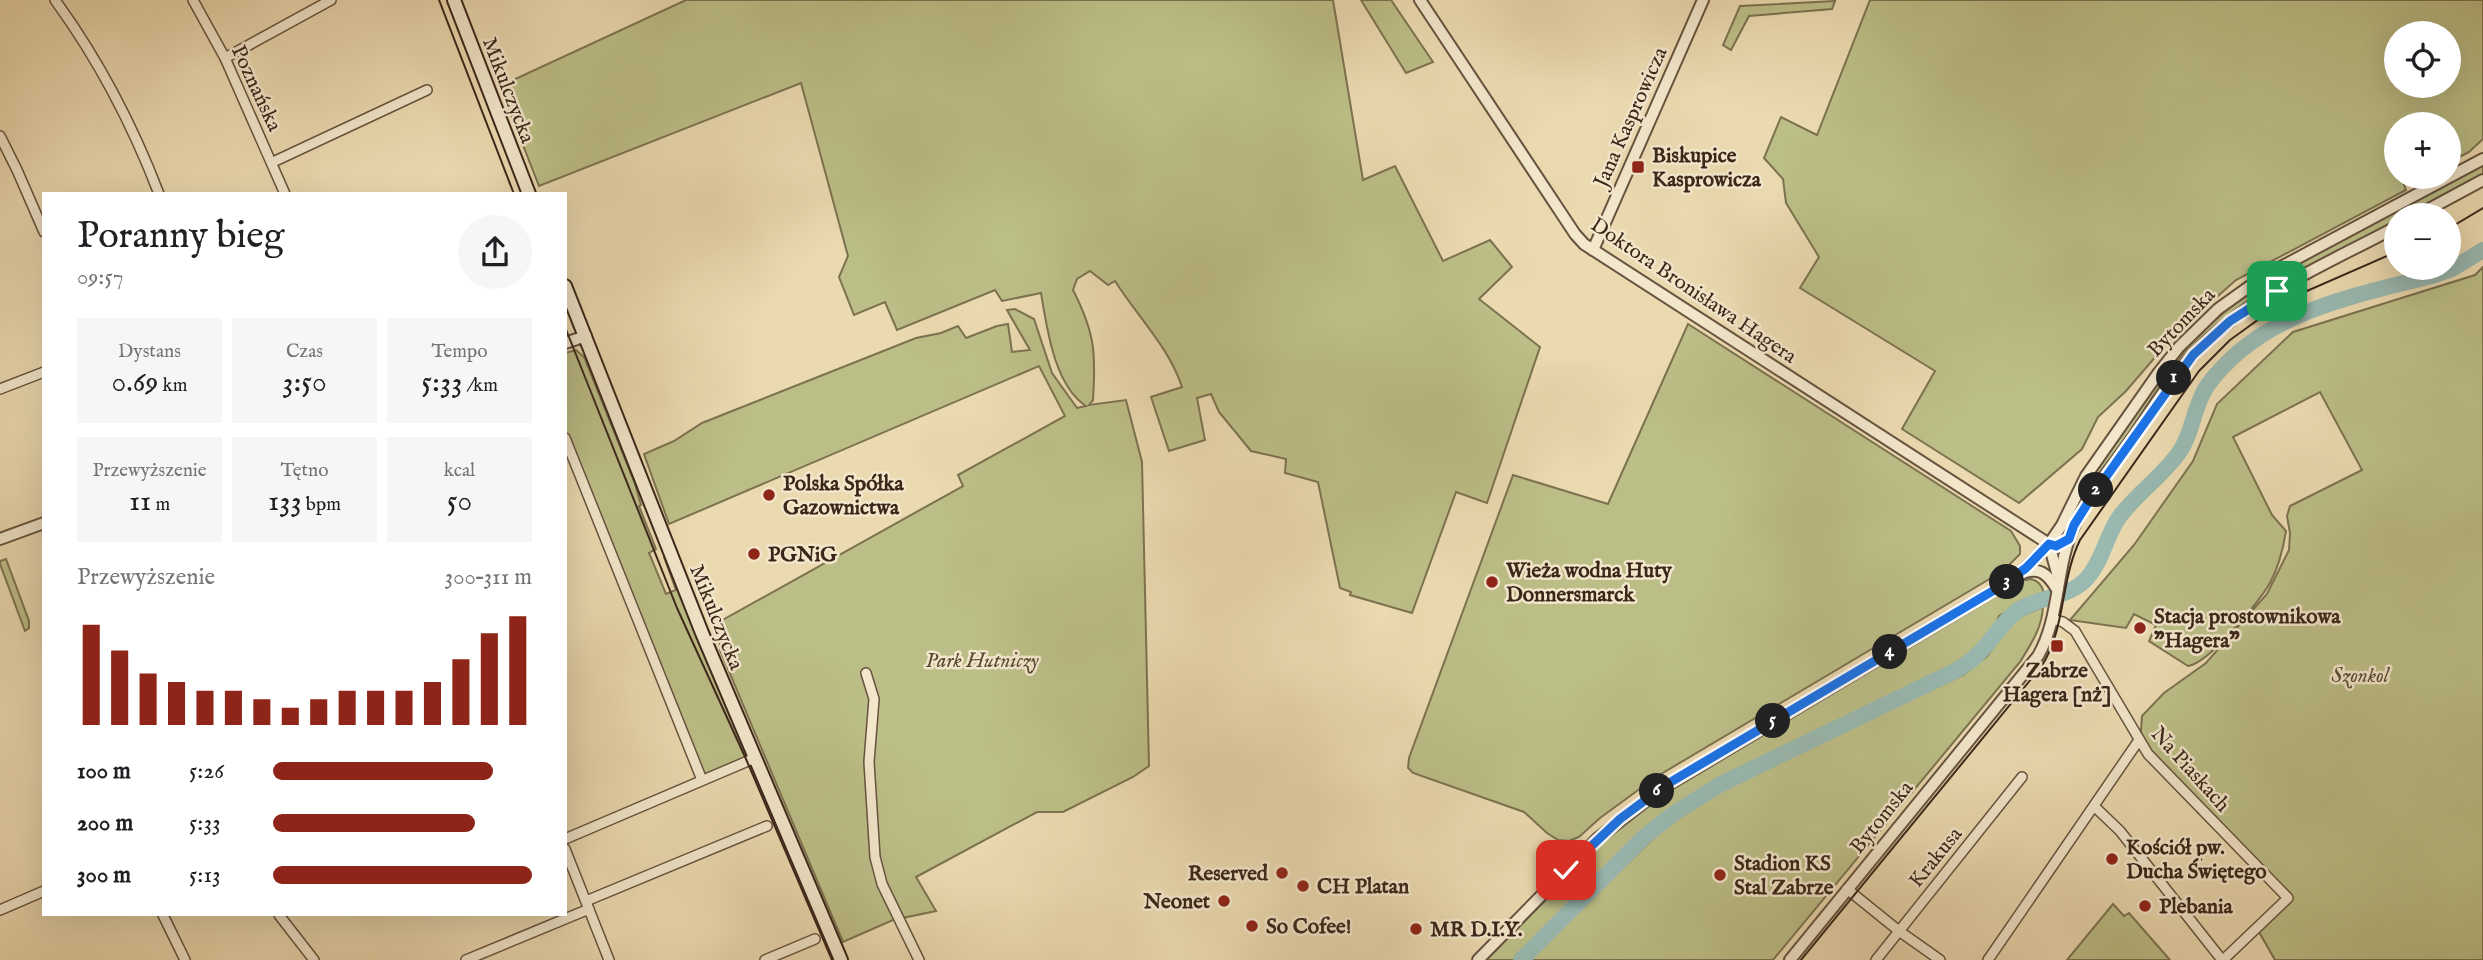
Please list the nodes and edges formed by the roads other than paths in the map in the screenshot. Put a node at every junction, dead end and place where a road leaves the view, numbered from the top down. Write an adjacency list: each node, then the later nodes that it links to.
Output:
1 (55, 0): 13 (street)
2 (193, 0): 7 (street, Poznańska)
3 (331, 0): 7 (street)
4 (454, 0): 15 (main road, Mikulczycka)
5 (1420, 0): 19 (street, Doktora Bronisława Hagera)
6 (1703, 0): 19 (street, Jana Kasprowicza)
7 (225, 58): 11 (street, Poznańska)
8 (428, 90): 11 (street)
9 (0, 136): 17 (street)
10 (2483, 159): 30 (street, Bytomska)
11 (273, 162): 14 (street, Poznańska)
12 (2483, 180): 16 (street)
13 (158, 192)
14 (284, 192)
15 (527, 192)
16 (2440, 203)
17 (42, 227)
18 (2384, 234): 29 (street, Bytomska)
19 (1592, 250): 27 (street, Doktora Bronisława Hagera)
20 (567, 291): 21 (main road, Mikulczycka)
21 (586, 336): 22 (street); 37 (main road, Mikulczycka)
22 (567, 342)
23 (42, 373): 24 (street)
24 (0, 389)
25 (567, 443): 39 (street)
26 (42, 524): 28 (street)
27 (2028, 529): 30 (street, Doktora Bronisława Hagera); 31 (street)
28 (0, 539)
29 (2069, 539): 30 (street); 33 (street, Bytomska)
30 (2049, 544): 31 (street, Bytomska); 33 (street, Bytomska)
31 (2033, 562): 32 (street, Bytomska)
32 (2020, 573): 33 (street); 61 (street, Bytomska)
33 (2057, 583): 34 (street, Bytomska)
34 (2052, 616): 36 (street, Na Piaskach); 44 (street, Bytomska)
35 (866, 674): 60 (street)
36 (2139, 740): 40 (street); 66 (street, Na Piaskach)
37 (755, 758): 39 (street); 59 (main road, Mikulczycka)
38 (2022, 777): 52 (street, Krakusa)
39 (702, 780): 42 (street)
40 (2095, 807): 65 (street); 66 (street)
41 (767, 826): 46 (street)
42 (567, 838)
43 (567, 854): 46 (street)
44 (1847, 889): 52 (street); 62 (street, Bytomska)
45 (42, 892): 47 (street)
46 (587, 905): 48 (street); 57 (street)
47 (0, 910)
48 (567, 914)
49 (163, 916): 54 (street)
50 (280, 916): 55 (street)
51 (563, 916): 56 (street)
52 (1899, 931): 63 (street, Krakusa); 64 (street)
53 (815, 939): 58 (street)
54 (185, 960)
55 (314, 960)
56 (466, 960)
57 (609, 960)
58 (765, 960)
59 (841, 960)
60 (919, 960)
61 (1478, 960)
62 (1790, 960)
63 (1877, 960)
64 (1940, 960)
65 (1988, 960)
66 (2222, 960)

